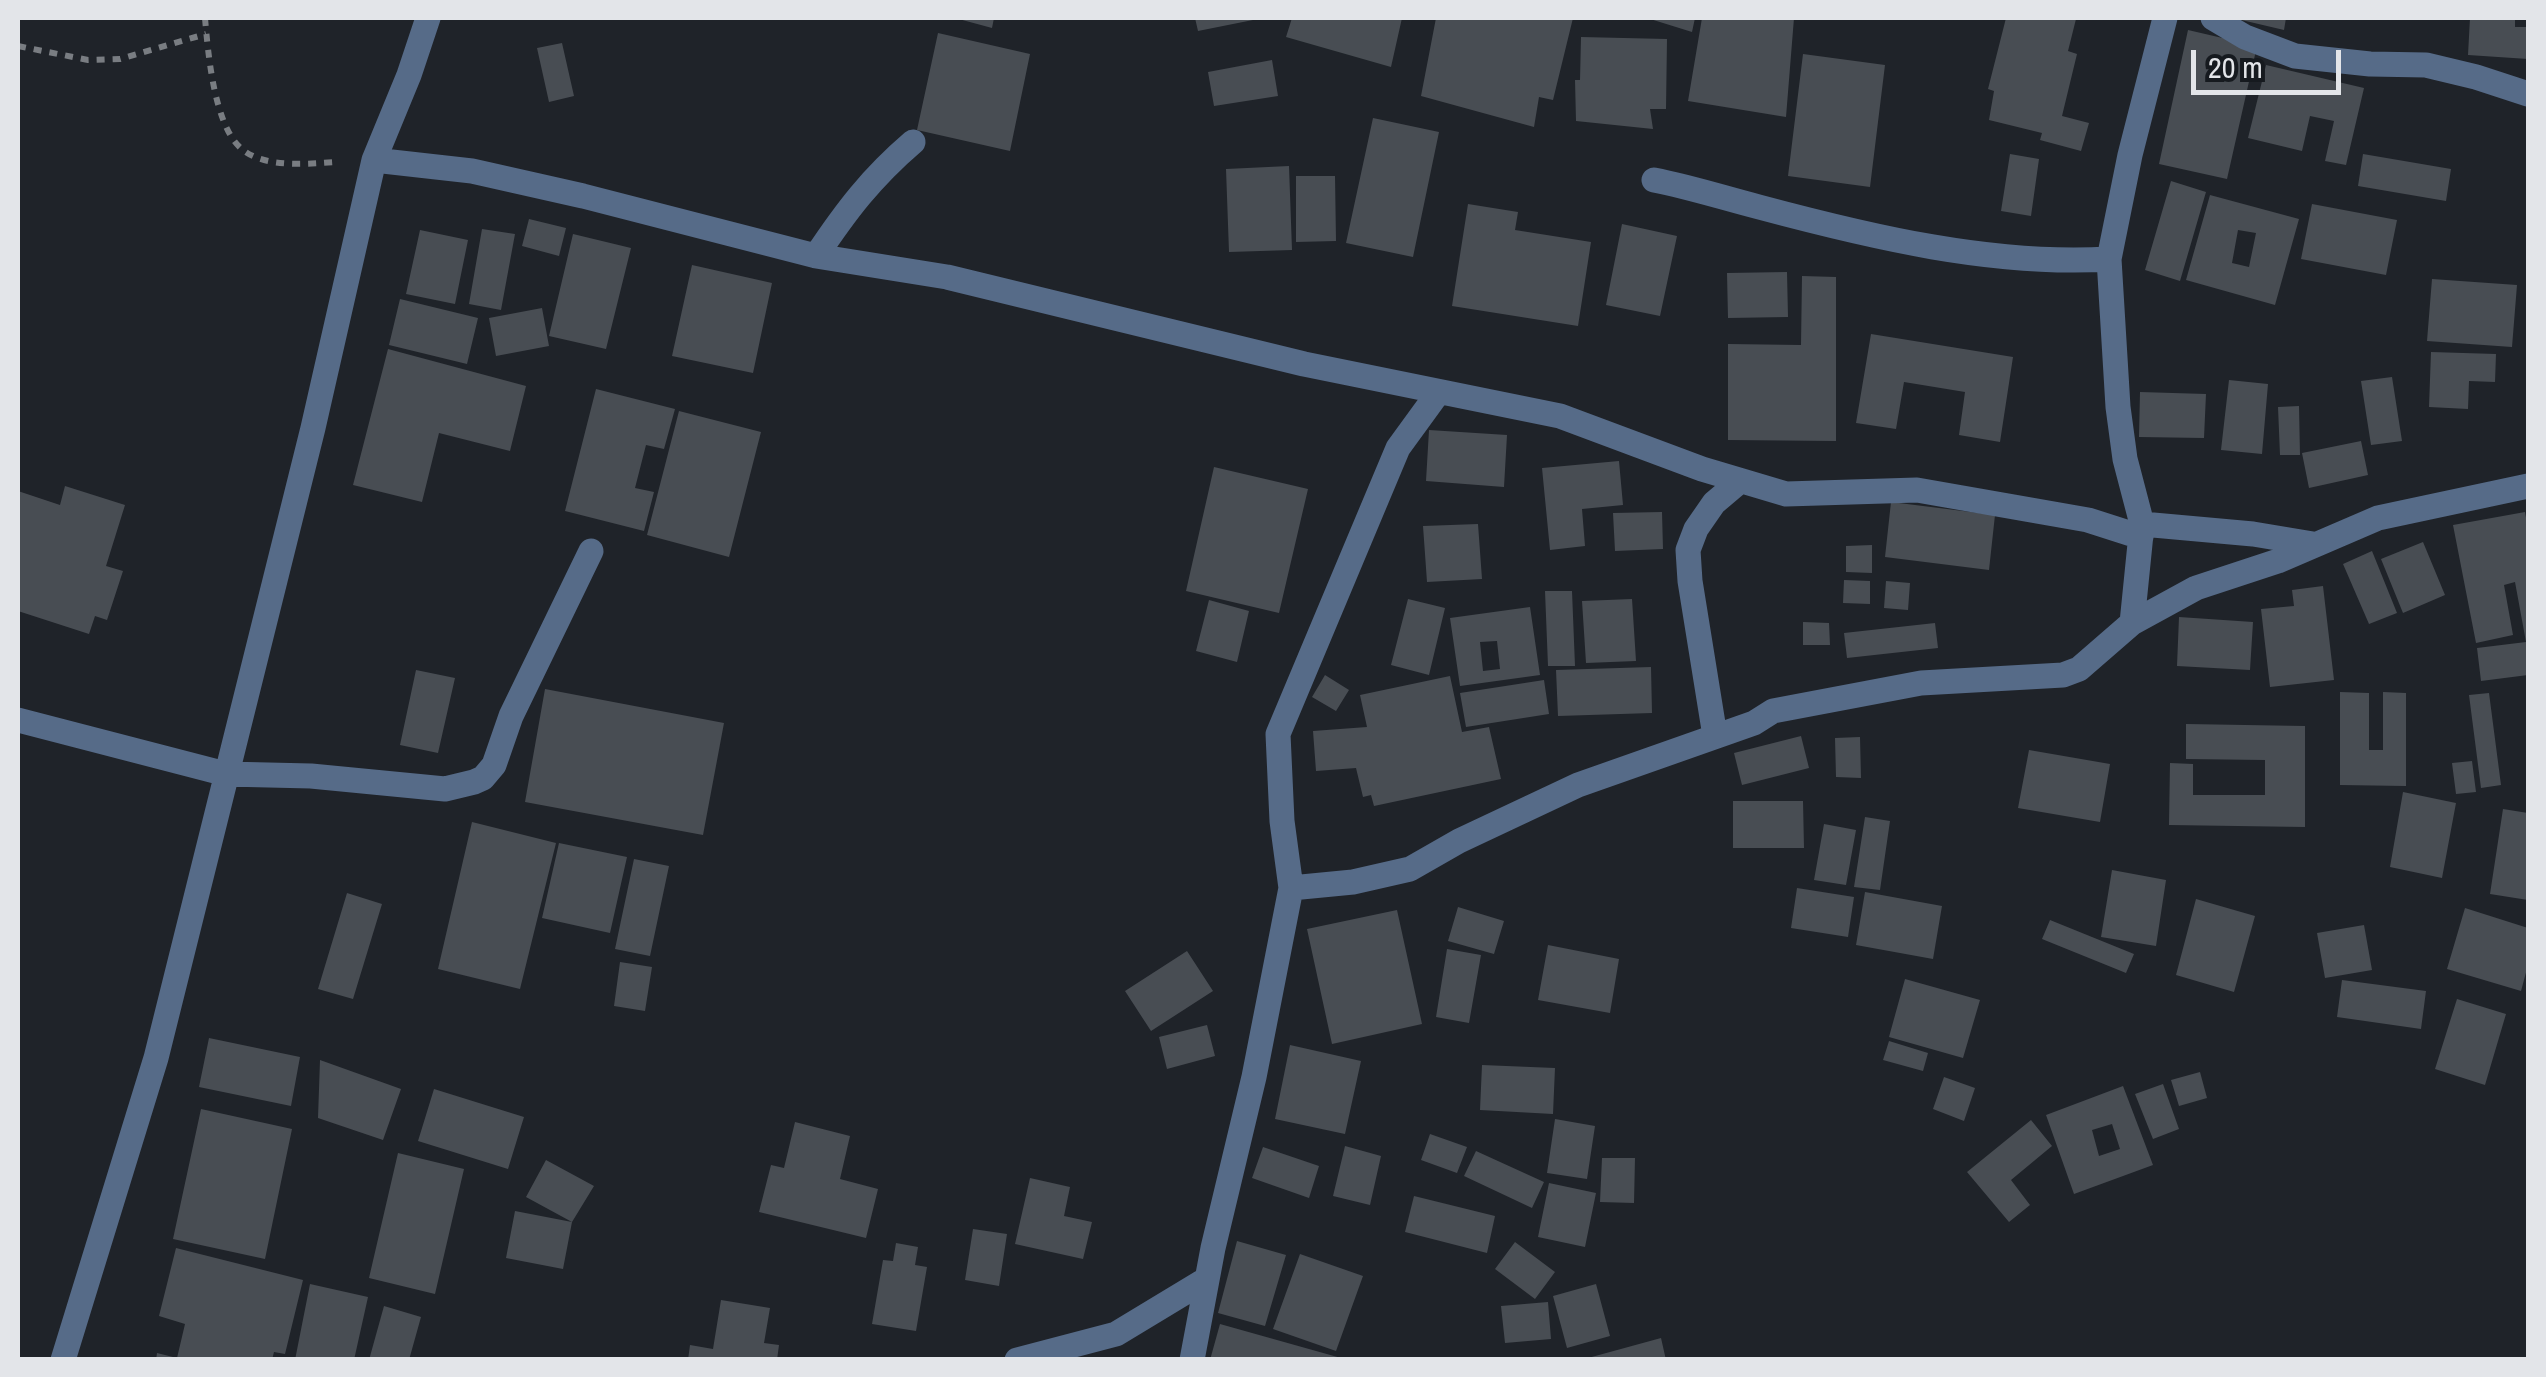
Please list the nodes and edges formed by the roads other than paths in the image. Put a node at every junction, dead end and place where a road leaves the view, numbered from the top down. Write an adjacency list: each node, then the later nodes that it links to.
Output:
1 (428, 18): 6 (street)
2 (2165, 18): 9 (street)
3 (2213, 18): 4 (street)
4 (2528, 94)
5 (913, 142): 8 (street)
6 (374, 160): 8 (street); 19 (street)
7 (1654, 180): 9 (street)
8 (816, 256): 10 (street)
9 (2109, 259): 13 (street)
10 (1438, 393): 11 (street); 20 (street)
11 (1740, 481): 13 (street); 18 (street)
12 (2528, 486): 14 (street)
13 (2142, 531): 14 (street); 16 (street)
14 (2313, 544): 16 (street)
15 (591, 551): 19 (street)
16 (2132, 623): 18 (street)
17 (18, 720): 19 (street)
18 (1715, 736): 20 (street)
19 (226, 774): 23 (street)
20 (1290, 888): 21 (street)
21 (1208, 1278): 22 (street); 24 (street)
22 (1026, 1358)
23 (64, 1360)
24 (1192, 1360)

